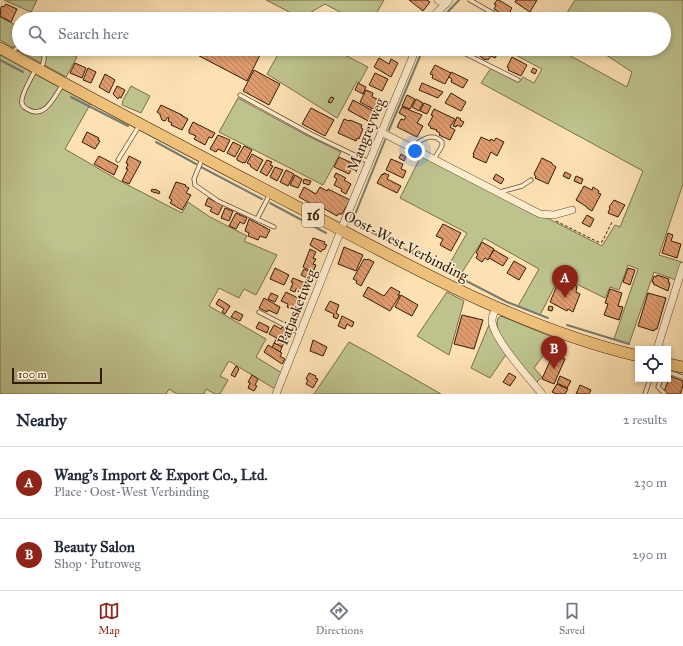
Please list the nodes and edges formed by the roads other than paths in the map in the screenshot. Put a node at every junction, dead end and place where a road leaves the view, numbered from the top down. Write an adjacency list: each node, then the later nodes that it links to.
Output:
1 (438, 0): 3 (street)
2 (470, 0): 5 (lane)
3 (448, 2): 4 (street)
4 (438, 12)
5 (491, 12)
6 (14, 56): 10 (main road, Oost-West Verbinding / 16)
7 (44, 56): 10 (lane)
8 (413, 56): 15 (street, Mangreyweg)
9 (470, 56): 11 (lane)
10 (38, 70): 12 (main road, Oost-West Verbinding / 16); 12 (lane)
11 (518, 80)
12 (64, 83): 14 (main road, Oost-West Verbinding / 16)
13 (240, 95): 20 (lane)
14 (140, 123): 17 (main road, Oost-West Verbinding / 16); 19 (lane)
15 (381, 132): 16 (street); 20 (street, Mangreyweg)
16 (413, 148): 18 (street); 18 (lane)
17 (203, 157): 22 (main road, Oost-West Verbinding / 16); 25 (lane)
18 (434, 159): 23 (street)
19 (118, 160)
20 (369, 162): 27 (street, Mangreyweg)
21 (531, 180): 23 (lane)
22 (271, 193): 25 (lane); 27 (main road, Oost-West Verbinding / 16)
23 (499, 193): 24 (street)
24 (572, 210)
25 (257, 219): 26 (lane)
26 (274, 227)
27 (342, 230): 29 (main road, Oost-West Verbinding / 16); 31 (street, Patjasketiweg)
28 (683, 266): 32 (street)
29 (496, 308): 33 (main road, Oost-West Verbinding / 16); 42 (street)
30 (259, 312): 31 (lane)
31 (300, 333): 41 (street, Patjasketiweg)
32 (657, 346)
33 (635, 355)
34 (671, 365): 35 (main road)
35 (683, 367)
36 (671, 373): 37 (lane)
37 (683, 377)
38 (649, 382): 43 (lane)
39 (660, 382): 40 (lane)
40 (664, 393)
41 (276, 394)
42 (542, 394)
43 (644, 394)

